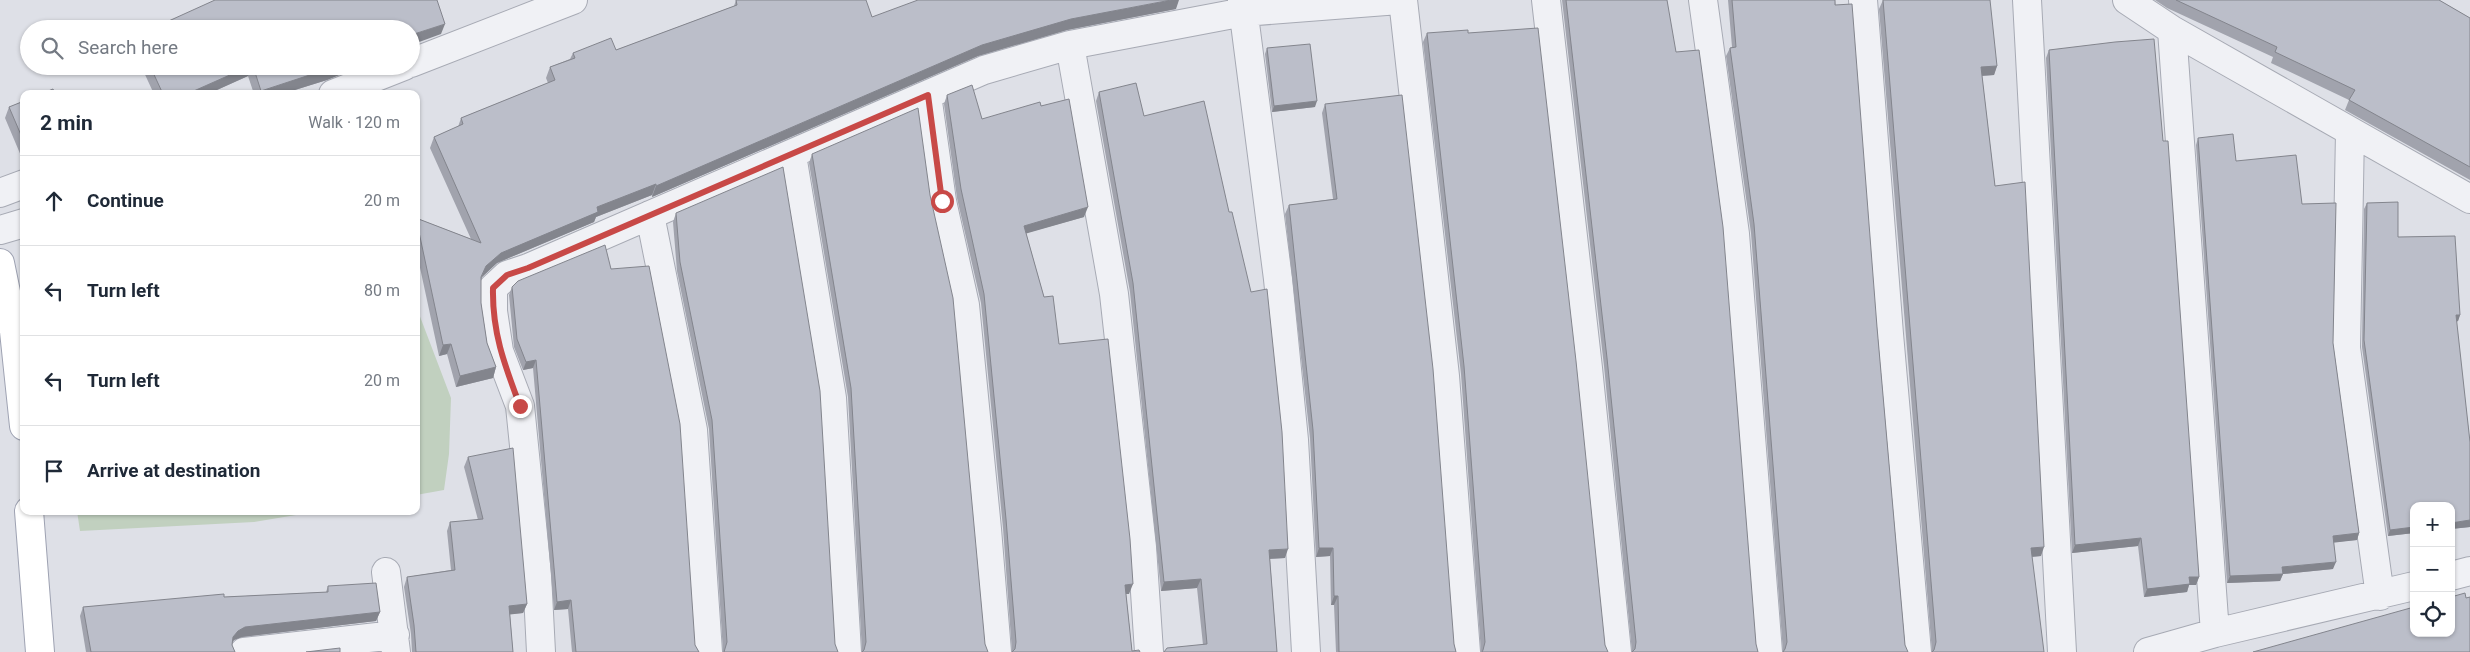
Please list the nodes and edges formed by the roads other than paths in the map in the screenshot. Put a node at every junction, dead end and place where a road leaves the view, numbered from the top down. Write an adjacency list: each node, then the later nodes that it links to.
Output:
1 (573, 0): 10 (street)
2 (1398, 0): 9 (street)
3 (1403, 0): 44 (street)
4 (1546, 0): 45 (street)
5 (1703, 0): 46 (street)
6 (1863, 0): 47 (street)
7 (2027, 0): 48 (street)
8 (2128, 0): 11 (street)
9 (1243, 6): 12 (street); 43 (street)
10 (523, 9): 13 (street)
11 (2172, 30): 17 (street); 34 (street)
12 (1070, 45): 16 (street); 42 (street)
13 (420, 59)
14 (381, 75): 15 (street)
15 (343, 90)
16 (928, 95): 18 (street); 41 (street)
17 (2350, 132): 21 (street); 33 (street)
18 (792, 155): 22 (street); 40 (street)
19 (20, 186): 20 (street)
20 (0, 193)
21 (2470, 199)
22 (650, 215): 38 (street); 39 (street)
23 (20, 224): 24 (street)
24 (0, 230)
25 (0, 263): 26 (main road)
26 (19, 331): 27 (main road)
27 (20, 350)
28 (29, 515): 36 (main road)
29 (2470, 571): 31 (street)
30 (386, 572): 35 (street)
31 (2455, 575)
32 (2410, 587): 33 (street)
33 (2380, 596): 34 (street)
34 (2215, 633): 49 (street)
35 (395, 644): 37 (street)
36 (40, 652)
37 (244, 652)
38 (541, 652)
39 (708, 652)
40 (847, 652)
41 (997, 652)
42 (1149, 652)
43 (1306, 652)
44 (1466, 652)
45 (1617, 652)
46 (1768, 652)
47 (1917, 652)
48 (2062, 652)
49 (2148, 652)

